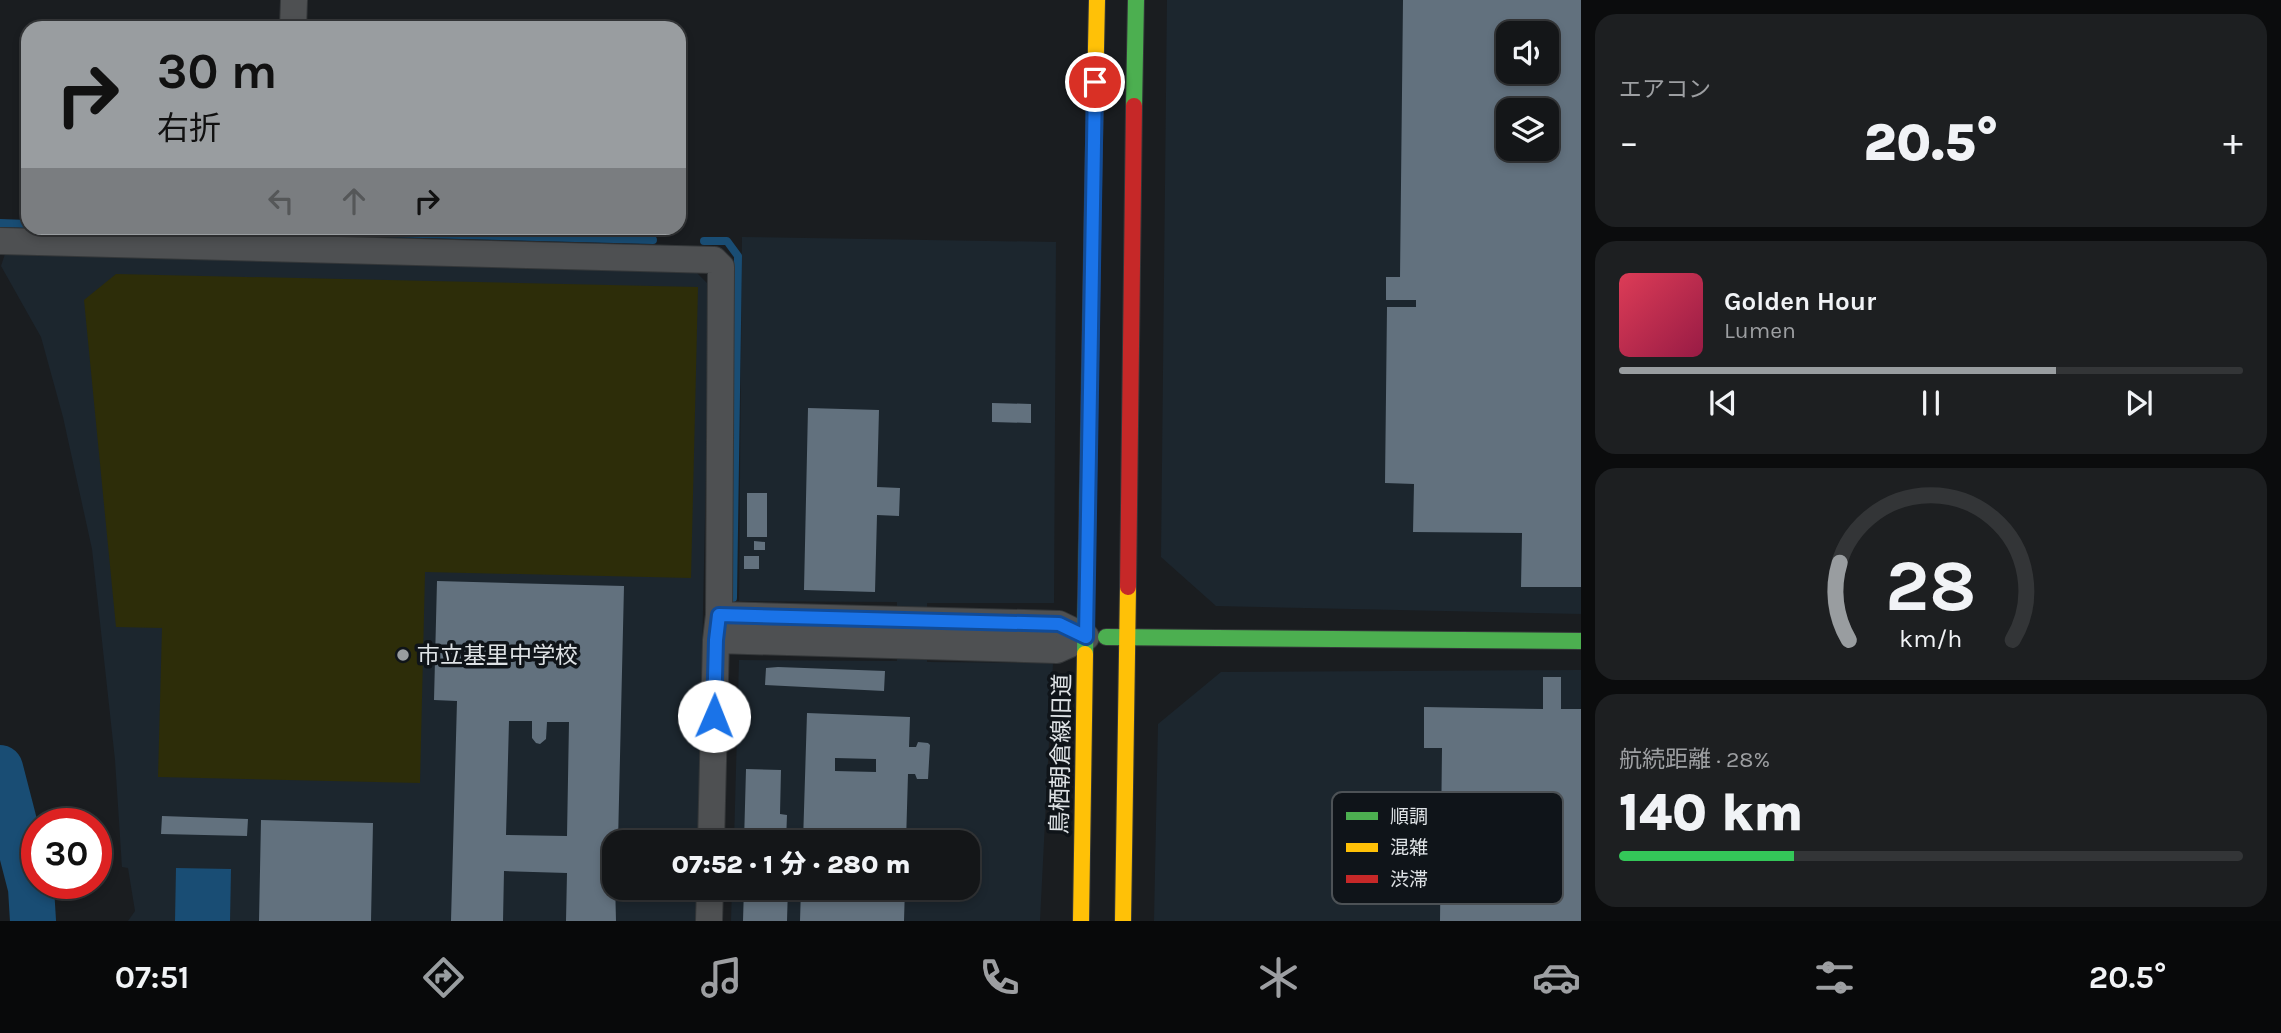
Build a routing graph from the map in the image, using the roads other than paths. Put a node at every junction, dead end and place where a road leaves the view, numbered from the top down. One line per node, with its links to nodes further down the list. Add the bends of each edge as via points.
1 (294, 0): 4 (street)
2 (1097, 0): 9 (street, 鳥栖朝倉線旧道)
3 (1136, 0): 8 (street)
4 (293, 21)
5 (290, 237): 6 (street); 7 (street, via 714,260 721,267)
6 (0, 241)
7 (717, 627): 9 (street, via 1059,624); 11 (street)
8 (1129, 636): 9 (street); 10 (street); 15 (street)
9 (1086, 637): 14 (street, 鳥栖朝倉線旧道)
10 (1581, 641)
11 (711, 830)
12 (710, 900): 13 (street)
13 (709, 921)
14 (1081, 921)
15 (1123, 921)

